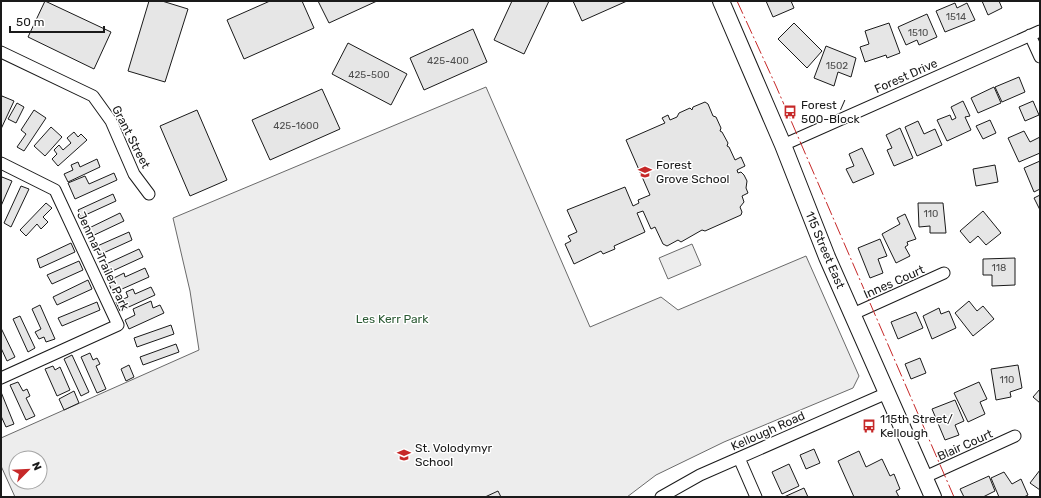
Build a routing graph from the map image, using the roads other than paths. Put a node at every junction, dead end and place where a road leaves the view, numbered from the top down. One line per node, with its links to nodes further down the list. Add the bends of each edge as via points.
1 (721, 1): 5 (street, 115 Street East)
2 (1035, 33): 4 (street); 5 (street, Forest Drive)
3 (1, 52): 7 (street, Grant Street, via 93,96 111,121 134,174)
4 (1040, 57)
5 (783, 145): 9 (street, 115 Street East, via 827,257)
6 (1, 163): 10 (street, Jenmar Trailer Park, via 54,190 118,325)
7 (149, 194)
8 (944, 274): 9 (street, Innes Court)
9 (854, 314): 11 (street, 115 Street East)
10 (1, 378)
11 (887, 393): 13 (street, Kellough Road); 14 (street, 115 Street East)
12 (1015, 436): 14 (street, Blair Court)
13 (739, 458): 15 (street, Kellough Road, via 700,475); 16 (street)
14 (925, 477): 17 (street, 115 Street East)
15 (661, 497)
16 (756, 497)
17 (933, 497)

